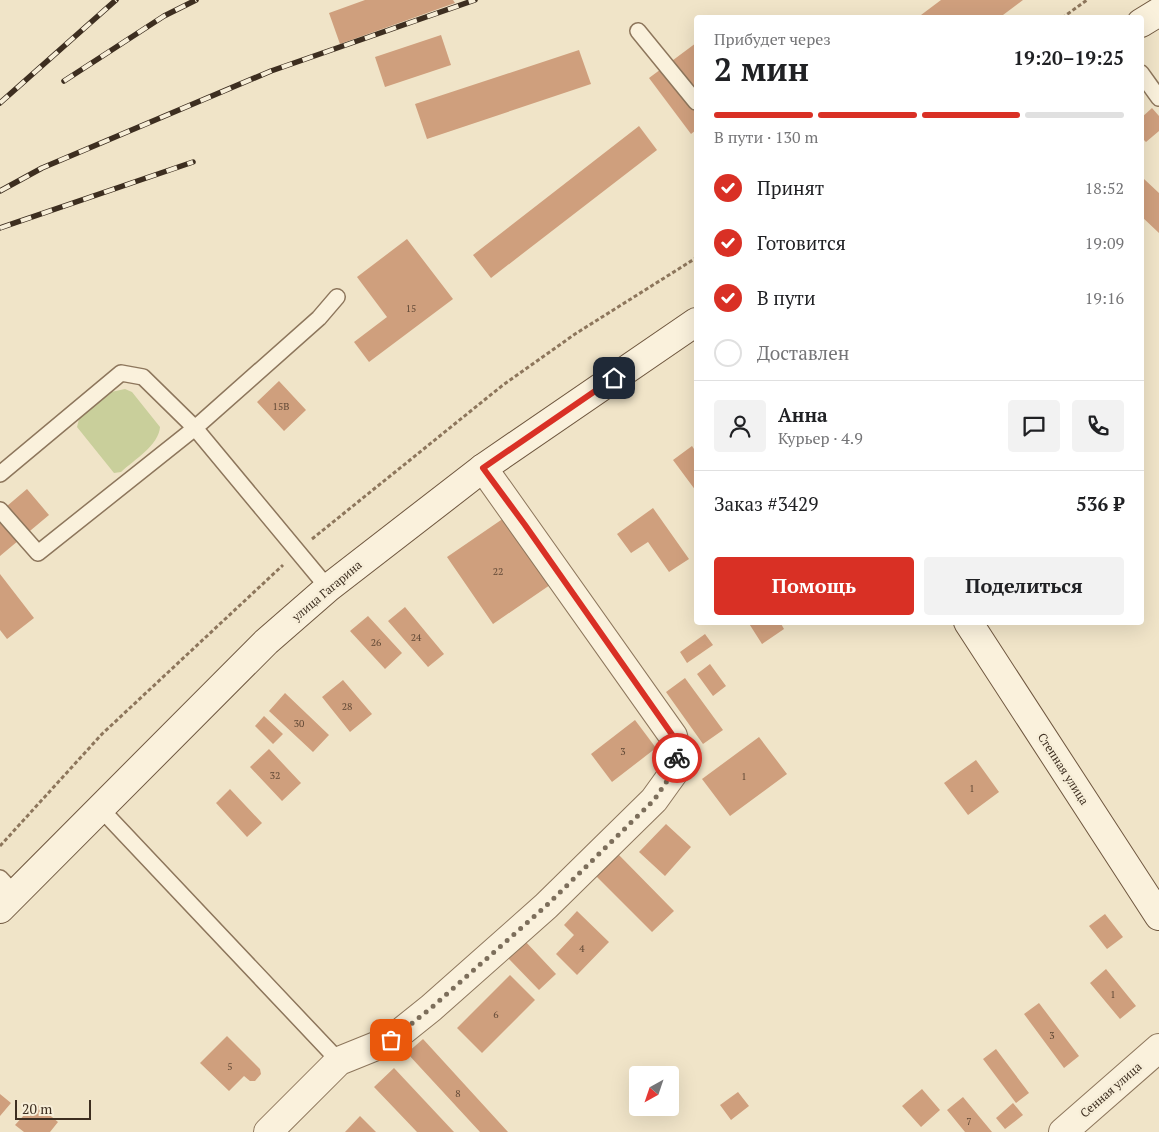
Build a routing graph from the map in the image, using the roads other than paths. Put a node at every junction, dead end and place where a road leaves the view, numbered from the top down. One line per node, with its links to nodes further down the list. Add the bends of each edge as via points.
1 (1159, 12): 2 (street)
2 (1144, 21)
3 (638, 31): 6 (lane)
4 (1144, 77): 5 (lane)
5 (1159, 98)
6 (694, 100)
7 (337, 297): 9 (lane, via 320,318)
8 (694, 323): 10 (street, улица Гагарина)
9 (195, 428): 11 (lane, via 143,377 121,373); 12 (lane, via 38,552); 13 (lane)
10 (483, 468): 13 (street, улица Гагарина); 19 (street, via 673,736 677,751 676,768 654,800 553,899 431,1008 391,1040)
11 (0, 474)
12 (0, 510)
13 (328, 588): 15 (street, улица Гагарина, via 266,642)
14 (970, 625): 17 (street, Степная улица)
15 (100, 808): 16 (street, улица Гагарина); 19 (lane)
16 (5, 894)
17 (1159, 916)
18 (1159, 1048): 21 (street, Сенная улица)
19 (339, 1061): 20 (street)
20 (268, 1132)
21 (1063, 1132)

